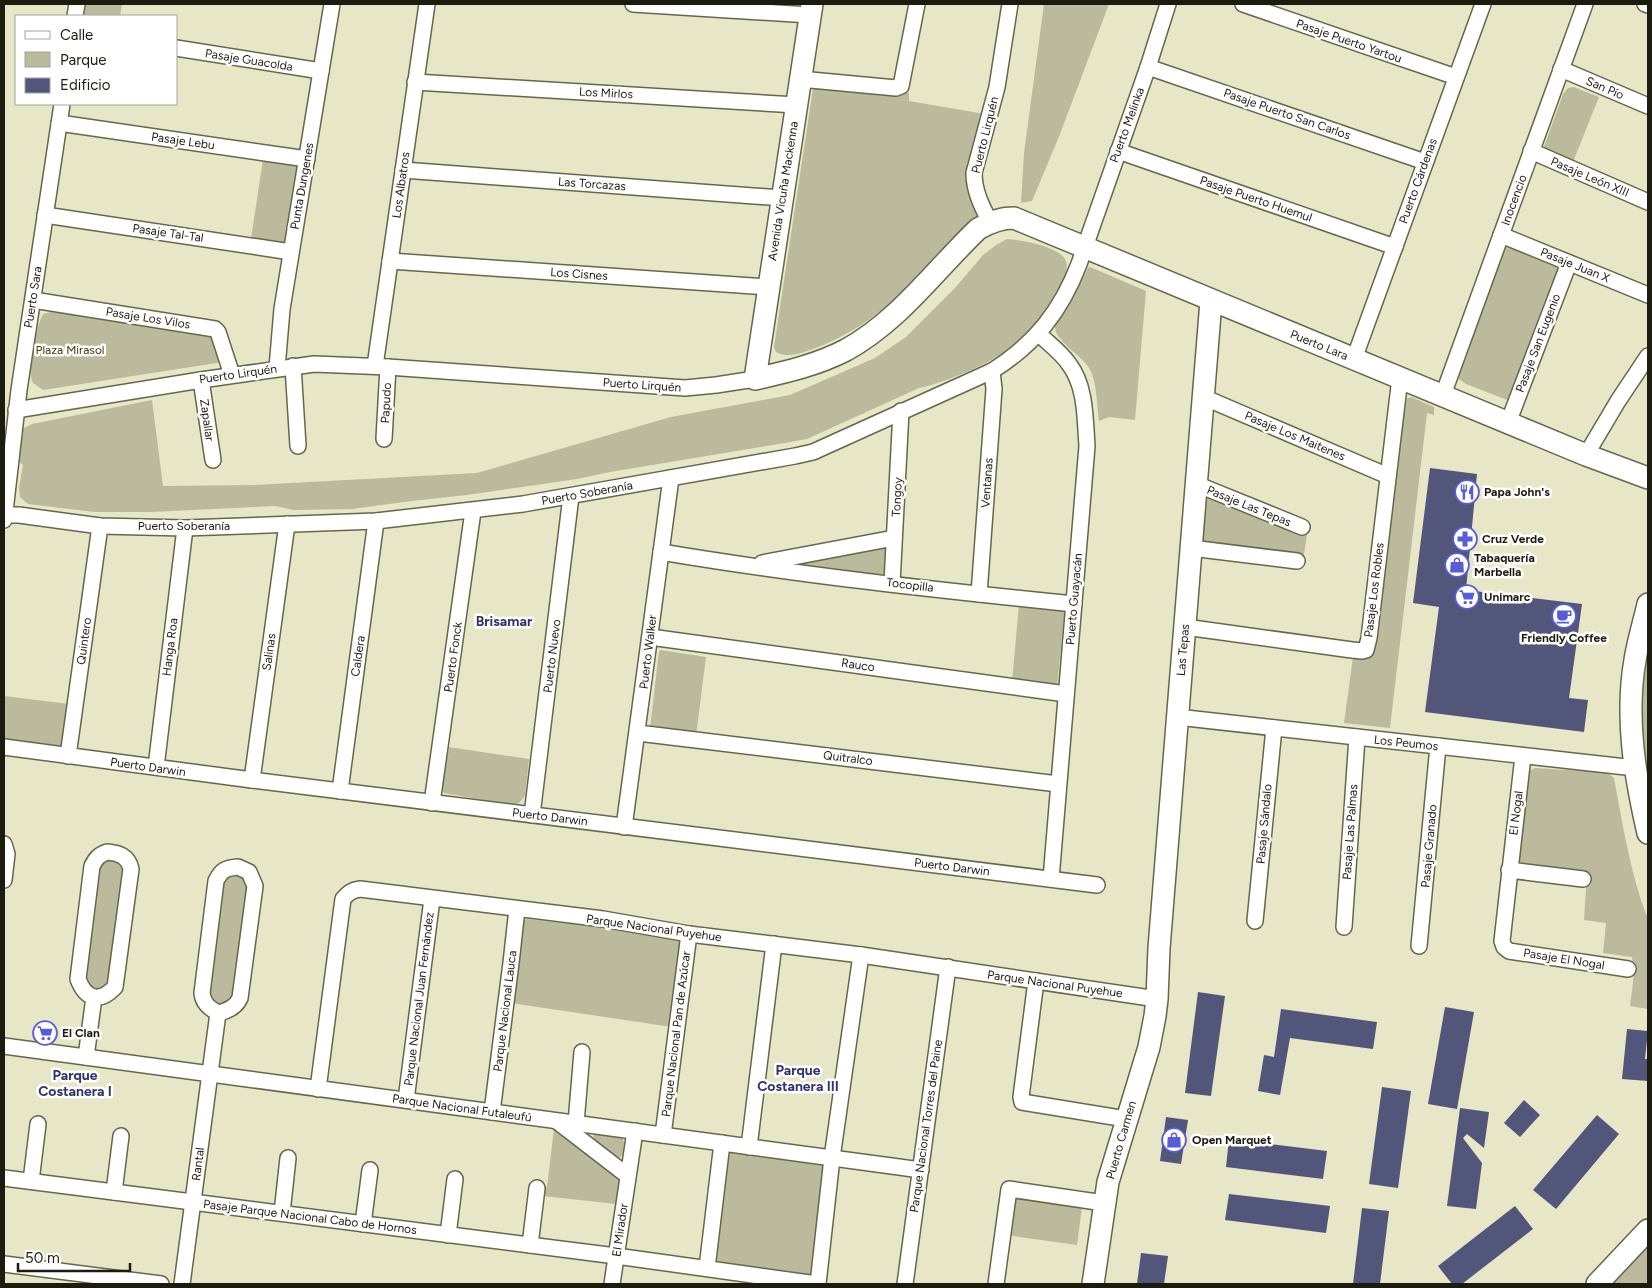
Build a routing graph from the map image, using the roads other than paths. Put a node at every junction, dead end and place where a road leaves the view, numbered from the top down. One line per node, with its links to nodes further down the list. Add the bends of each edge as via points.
1 (332, 4): 14 (street, Punta Dungenes)
2 (426, 4): 17 (street, Los Albatros)
3 (633, 4): 10 (street)
4 (918, 4): 16 (street, via 901,86)
5 (1010, 4): 30 (street, Puerto Lirquén, via 997,87 974,173 979,200)
6 (1168, 4): 12 (street, Puerto Melinka)
7 (1243, 4): 15 (street, Pasaje Puerto Yartou)
8 (1483, 4): 15 (street, Puerto Cárdenas)
9 (1585, 4): 13 (street, Inocencio)
10 (811, 10): 16 (street, Avenida Vicuña Mackenna)
11 (178, 48): 14 (street, Pasaje Guacolda)
12 (1148, 67): 22 (street, Puerto Melinka); 25 (street, Pasaje Puerto San Carlos)
13 (1561, 69): 20 (street, San Pío); 23 (street, Inocencio)
14 (321, 72): 24 (street, Punta Dungenes)
15 (1456, 77): 25 (street, Puerto Cárdenas)
16 (800, 79): 18 (street, Avenida Vicuña Mackenna)
17 (415, 82): 18 (street, Los Mirlos); 26 (street, Los Albatros)
18 (797, 104): 27 (street, Avenida Vicuña Mackenna)
19 (62, 105): 21 (street, Puerto Sara)
20 (1648, 106)
21 (59, 123): 24 (street, Pasaje Lebu); 29 (street, Puerto Sara)
22 (1118, 151): 32 (street, Puerto Melinka); 33 (street, Pasaje Puerto Huemul)
23 (1532, 151): 28 (street, Pasaje León XIII); 31 (street, Inocencio)
24 (307, 159): 34 (street, Punta Dungenes)
25 (1425, 162): 33 (street, Puerto Cárdenas)
26 (403, 170): 27 (street, Las Torcazas); 35 (street, Los Albatros)
27 (782, 198): 37 (street, Avenida Vicuña Mackenna)
28 (1648, 202)
29 (45, 215): 34 (street, Pasaje Tal-Tal); 39 (street, Puerto Sara)
30 (990, 222): 32 (street, Puerto Lara, via 1014,218); 50 (street, Puerto Lirquén, via 978,229 896,313 862,340 809,365)
31 (1501, 236): 36 (street, Pasaje Juan X); 52 (street, Inocencio)
32 (1086, 247): 40 (street, Puerto Lara); 41 (street, Puerto Soberanía, via 1068,291)
33 (1394, 247): 43 (street, Puerto Cárdenas)
34 (291, 252): 46 (street, Punta Dungenes)
35 (390, 261): 37 (street, Los Cisnes); 45 (street, Los Albatros)
36 (1569, 262): 38 (street, Pasaje Juan X); 56 (street, Pasaje San Eugenio)
37 (769, 287): 50 (street, Avenida Vicuña Mackenna)
38 (1648, 295)
39 (32, 300): 48 (street, Pasaje Los Vilos, via 215,329); 54 (street, Puerto Sara)
40 (1210, 301): 43 (street, Puerto Lara); 53 (street, Las Tepas)
41 (1038, 334): 47 (street, Puerto Soberanía); 80 (street, Puerto Guayacán, via 1069,363 1077,377 1085,420 1087,446)
42 (1648, 356): 59 (street)
43 (1354, 359): 49 (street, Puerto Lara)
44 (293, 366): 45 (street, Puerto Lirquén); 46 (street, Puerto Lirquén); 58 (street)
45 (381, 366): 50 (street, Puerto Lirquén, via 685,388); 57 (street, Papudo)
46 (277, 368): 48 (street, Puerto Lirquén)
47 (992, 371): 55 (street, Puerto Soberanía); 79 (street, Ventanas, via 994,390)
48 (232, 375): 51 (street, Puerto Lirquén)
49 (1400, 378): 52 (street, Puerto Lara); 61 (street, Pasaje Los Robles)
50 (755, 379)
51 (201, 380): 54 (street, Puerto Lirquén); 60 (street, Zapallar)
52 (1443, 396): 56 (street, Puerto Lara)
53 (1203, 397): 61 (street, Pasaje Los Maitenes); 64 (street, Las Tepas)
54 (16, 410): 67 (street, Puerto Sara)
55 (901, 411): 62 (street, Puerto Soberanía, via 813,452); 73 (street, Tongoy)
56 (1508, 423): 59 (street, Puerto Lara)
57 (384, 439)
58 (298, 446)
59 (1586, 455): 63 (street, Puerto Lara)
60 (213, 460)
61 (1388, 476): 82 (street, Pasaje Los Robles, via 1366,650)
62 (671, 478): 65 (street, Puerto Soberanía); 75 (street, Puerto Walker)
63 (1648, 478)
64 (1196, 484): 71 (street, Pasaje Las Tepas); 74 (street, Las Tepas)
65 (571, 496): 66 (street, Puerto Soberanía); 99 (street, Puerto Nuevo)
66 (473, 511): 68 (street, Puerto Soberanía); 98 (street, Puerto Fonck)
67 (4, 518): 70 (street, Puerto Soberanía, via 19,515)
68 (376, 521): 69 (street, Puerto Soberanía); 97 (street, Caldera)
69 (286, 524): 72 (street, Puerto Soberanía); 95 (street, Salinas)
70 (100, 526): 72 (street, Puerto Soberanía); 91 (street, Quintero)
71 (1302, 527)
72 (185, 528): 93 (street, Hanga Roa)
73 (894, 538): 77 (street, Tocopilla); 78 (street, Tongoy)
74 (1191, 548): 76 (street); 82 (street, Las Tepas)
75 (661, 552): 77 (street, Tocopilla); 83 (street, Puerto Walker)
76 (1297, 560)
77 (746, 566): 78 (street, Tocopilla)
78 (892, 583): 79 (street, Tocopilla)
79 (979, 594): 80 (street, Tocopilla)
80 (1074, 604): 84 (street, Puerto Guayacán)
81 (1648, 604): 94 (street, via 1633,682)
82 (1185, 626): 85 (street, Las Tepas)
83 (650, 637): 84 (street, Rauco); 87 (street, Puerto Walker)
84 (1066, 694): 96 (street, Puerto Guayacán)
85 (1177, 717): 86 (street, Los Peumos); 120 (street, Las Tepas)
86 (1274, 728): 88 (street, Los Peumos); 110 (street, Pasaje Sándalo)
87 (638, 733): 96 (street, Quitralco); 100 (street, Puerto Walker)
88 (1357, 737): 89 (street, Los Peumos); 111 (street, Pasaje Las Palmas)
89 (1438, 746): 92 (street, Los Peumos); 114 (street, Pasaje Granado)
90 (4, 747): 91 (street, Puerto Darwin)
91 (68, 756): 93 (street, Puerto Darwin)
92 (1523, 756): 94 (street, Los Peumos); 103 (street, El Nogal)
93 (156, 768): 95 (street, Puerto Darwin)
94 (1635, 768): 101 (street)
95 (252, 780): 97 (street, Puerto Darwin)
96 (1058, 784): 106 (street, Puerto Guayacán)
97 (340, 791): 98 (street, Puerto Darwin)
98 (432, 803): 99 (street, Puerto Darwin)
99 (532, 815): 100 (street, Puerto Darwin)
100 (624, 827): 106 (street, Puerto Darwin)
101 (1648, 833)
102 (4, 844): 105 (street, via 7,854)
103 (1509, 870): 104 (street); 117 (street, Pasaje El Nogal, via 1504,947 1509,951)
104 (1583, 879)
105 (4, 880)
106 (1051, 880): 107 (street, Puerto Darwin)
107 (1097, 886)
108 (432, 898): 109 (street, Parque Nacional Puyehue); 126 (street, Parque Nacional Puyehue, via 360,889 349,892 343,899); 127 (street, Parque Nacional Juan Fernández)
109 (517, 909): 112 (street, Parque Nacional Puyehue); 128 (street, Parque Nacional Lauca)
110 (1255, 921)
111 (1344, 927)
112 (689, 934): 113 (street, Parque Nacional Puyehue); 134 (street, Parque Nacional Pan de Azúcar)
113 (774, 944): 115 (street, Parque Nacional Puyehue); 137 (street)
114 (1420, 946)
115 (861, 955): 116 (street, Parque Nacional Puyehue); 139 (street)
116 (948, 967): 118 (street, Parque Nacional Puyehue); 141 (street, Parque Nacional Torres del Paine)
117 (1628, 969)
118 (1036, 981): 120 (street, Parque Nacional Puyehue); 129 (street, via 1022,1102)
119 (94, 998): 119 (street, via 80,986 78,979 92,866 100,854 107,852 126,858 131,869 115,987 106,995); 124 (street)
120 (1157, 999): 129 (street, Puerto Carmen, via 1149,1047)
121 (218, 1013): 121 (street, via 208,1008 202,993 216,881 227,868 238,867 249,872 255,886 240,998 230,1009); 125 (street, Rantal)
122 (4, 1046): 124 (street, Parque Nacional Futaleufú)
123 (582, 1052): 131 (street)
124 (86, 1057): 125 (street, Parque Nacional Futaleufú)
125 (209, 1074): 126 (street, Parque Nacional Futaleufú); 148 (street, Rantal)
126 (318, 1089): 127 (street, Parque Nacional Futaleufú)
127 (406, 1100): 128 (street, Parque Nacional Futaleufú)
128 (492, 1112): 130 (street, Parque Nacional Futaleufú)
129 (1126, 1119): 149 (street, Puerto Carmen)
130 (557, 1121): 131 (street, Parque Nacional Futaleufú); 142 (street)
131 (576, 1123): 133 (street, Parque Nacional Futaleufú)
132 (38, 1124): 145 (street)
133 (635, 1131): 134 (street, Parque Nacional Futaleufú); 142 (street, El Mirador)
134 (663, 1135): 136 (street, Parque Nacional Futaleufú)
135 (121, 1136): 147 (street)
136 (722, 1143): 137 (street, Parque Nacional Futaleufú); 157 (street)
137 (749, 1147): 139 (street, Parque Nacional Futaleufú)
138 (288, 1158): 150 (street)
139 (832, 1158): 141 (street, Parque Nacional Futaleufú); 161 (street)
140 (370, 1170): 151 (street)
141 (921, 1170): 162 (street, Parque Nacional Torres del Paine)
142 (628, 1176): 155 (street, El Mirador)
143 (4, 1178): 145 (street, Pasaje Parque Nacional Cabo de Hornos)
144 (455, 1179): 153 (street)
145 (31, 1181): 147 (street, Pasaje Parque Nacional Cabo de Hornos)
146 (538, 1188): 154 (street)
147 (114, 1192): 148 (street, Pasaje Parque Nacional Cabo de Hornos)
148 (194, 1202): 150 (street, Pasaje Parque Nacional Cabo de Hornos); 159 (street, Rantal)
149 (1104, 1203): 163 (street, via 1009,1189); 164 (street, Puerto Carmen)
150 (282, 1214): 151 (street, Pasaje Parque Nacional Cabo de Hornos)
151 (364, 1224): 153 (street, Pasaje Parque Nacional Cabo de Hornos)
152 (1648, 1230): 165 (street)
153 (448, 1235): 154 (street, Pasaje Parque Nacional Cabo de Hornos)
154 (530, 1245): 155 (street, Pasaje Parque Nacional Cabo de Hornos)
155 (616, 1256): 157 (street, Pasaje Parque Nacional Cabo de Hornos); 160 (street, El Mirador)
156 (4, 1264): 158 (street)
157 (707, 1268): 161 (street, Pasaje Parque Nacional Cabo de Hornos)
158 (161, 1284)
159 (182, 1284)
160 (612, 1284)
161 (818, 1284)
162 (905, 1284)
163 (996, 1284)
164 (1093, 1284)
165 (1597, 1284)

